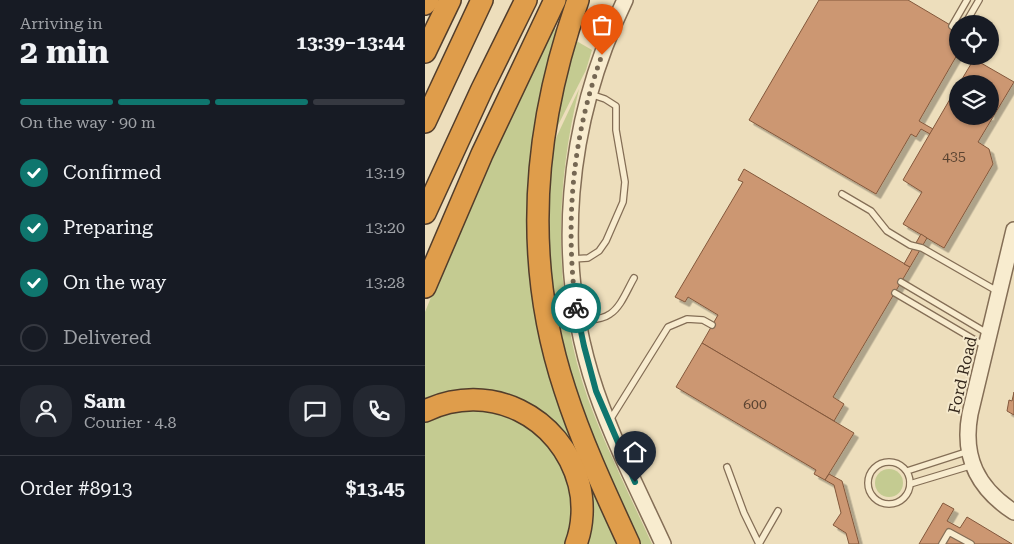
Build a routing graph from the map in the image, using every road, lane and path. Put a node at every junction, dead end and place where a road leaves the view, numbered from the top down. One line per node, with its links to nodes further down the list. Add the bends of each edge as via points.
1 (428, 0): 10 (highway)
2 (450, 0): 13 (highway)
3 (482, 0): 15 (highway)
4 (526, 0): 17 (highway)
5 (555, 0): 22 (highway, via 482,154)
6 (577, 0): 37 (highway, via 557,67 544,129 538,207 541,281 564,388)
7 (625, 0): 14 (street)
8 (967, 0): 11 (lane)
9 (979, 0): 12 (lane)
10 (425, 4)
11 (958, 15)
12 (970, 15)
13 (425, 52)
14 (589, 94): 19 (street, via 573,177); 19 (lane, via 616,106 616,130 625,191 623,202 599,251 588,258)
15 (425, 122)
16 (842, 194): 23 (lane, via 871,211 887,231)
17 (425, 214)
18 (1014, 230): 23 (street, Ford Road)
19 (572, 259): 25 (street)
20 (634, 278): 25 (lane, via 610,314)
21 (901, 282): 27 (lane)
22 (425, 287)
23 (999, 292): 27 (street, Ford Road)
24 (895, 293): 27 (lane)
25 (579, 322): 29 (street, via 596,391)
26 (712, 325): 29 (lane, via 703,320 687,319 668,327)
27 (988, 340): 30 (street, Ford Road, via 968,426)
28 (425, 411): 36 (highway, via 458,400 481,400 519,410 543,426 566,452 582,495)
29 (609, 422): 38 (street)
30 (971, 458): 32 (lane); 33 (lane); 35 (street, Ford Road, via 979,480 996,499)
31 (727, 467): 39 (lane)
32 (907, 471): 33 (lane); 33 (lane, via 896,462 881,463 871,472 867,485 873,498 886,504 900,502 909,491)
33 (910, 484)
34 (778, 510): 39 (lane)
35 (1014, 512)
36 (576, 544)
37 (629, 544)
38 (663, 544)
39 (759, 544)
40 (942, 544): 41 (lane, via 949,532)
41 (971, 544)

